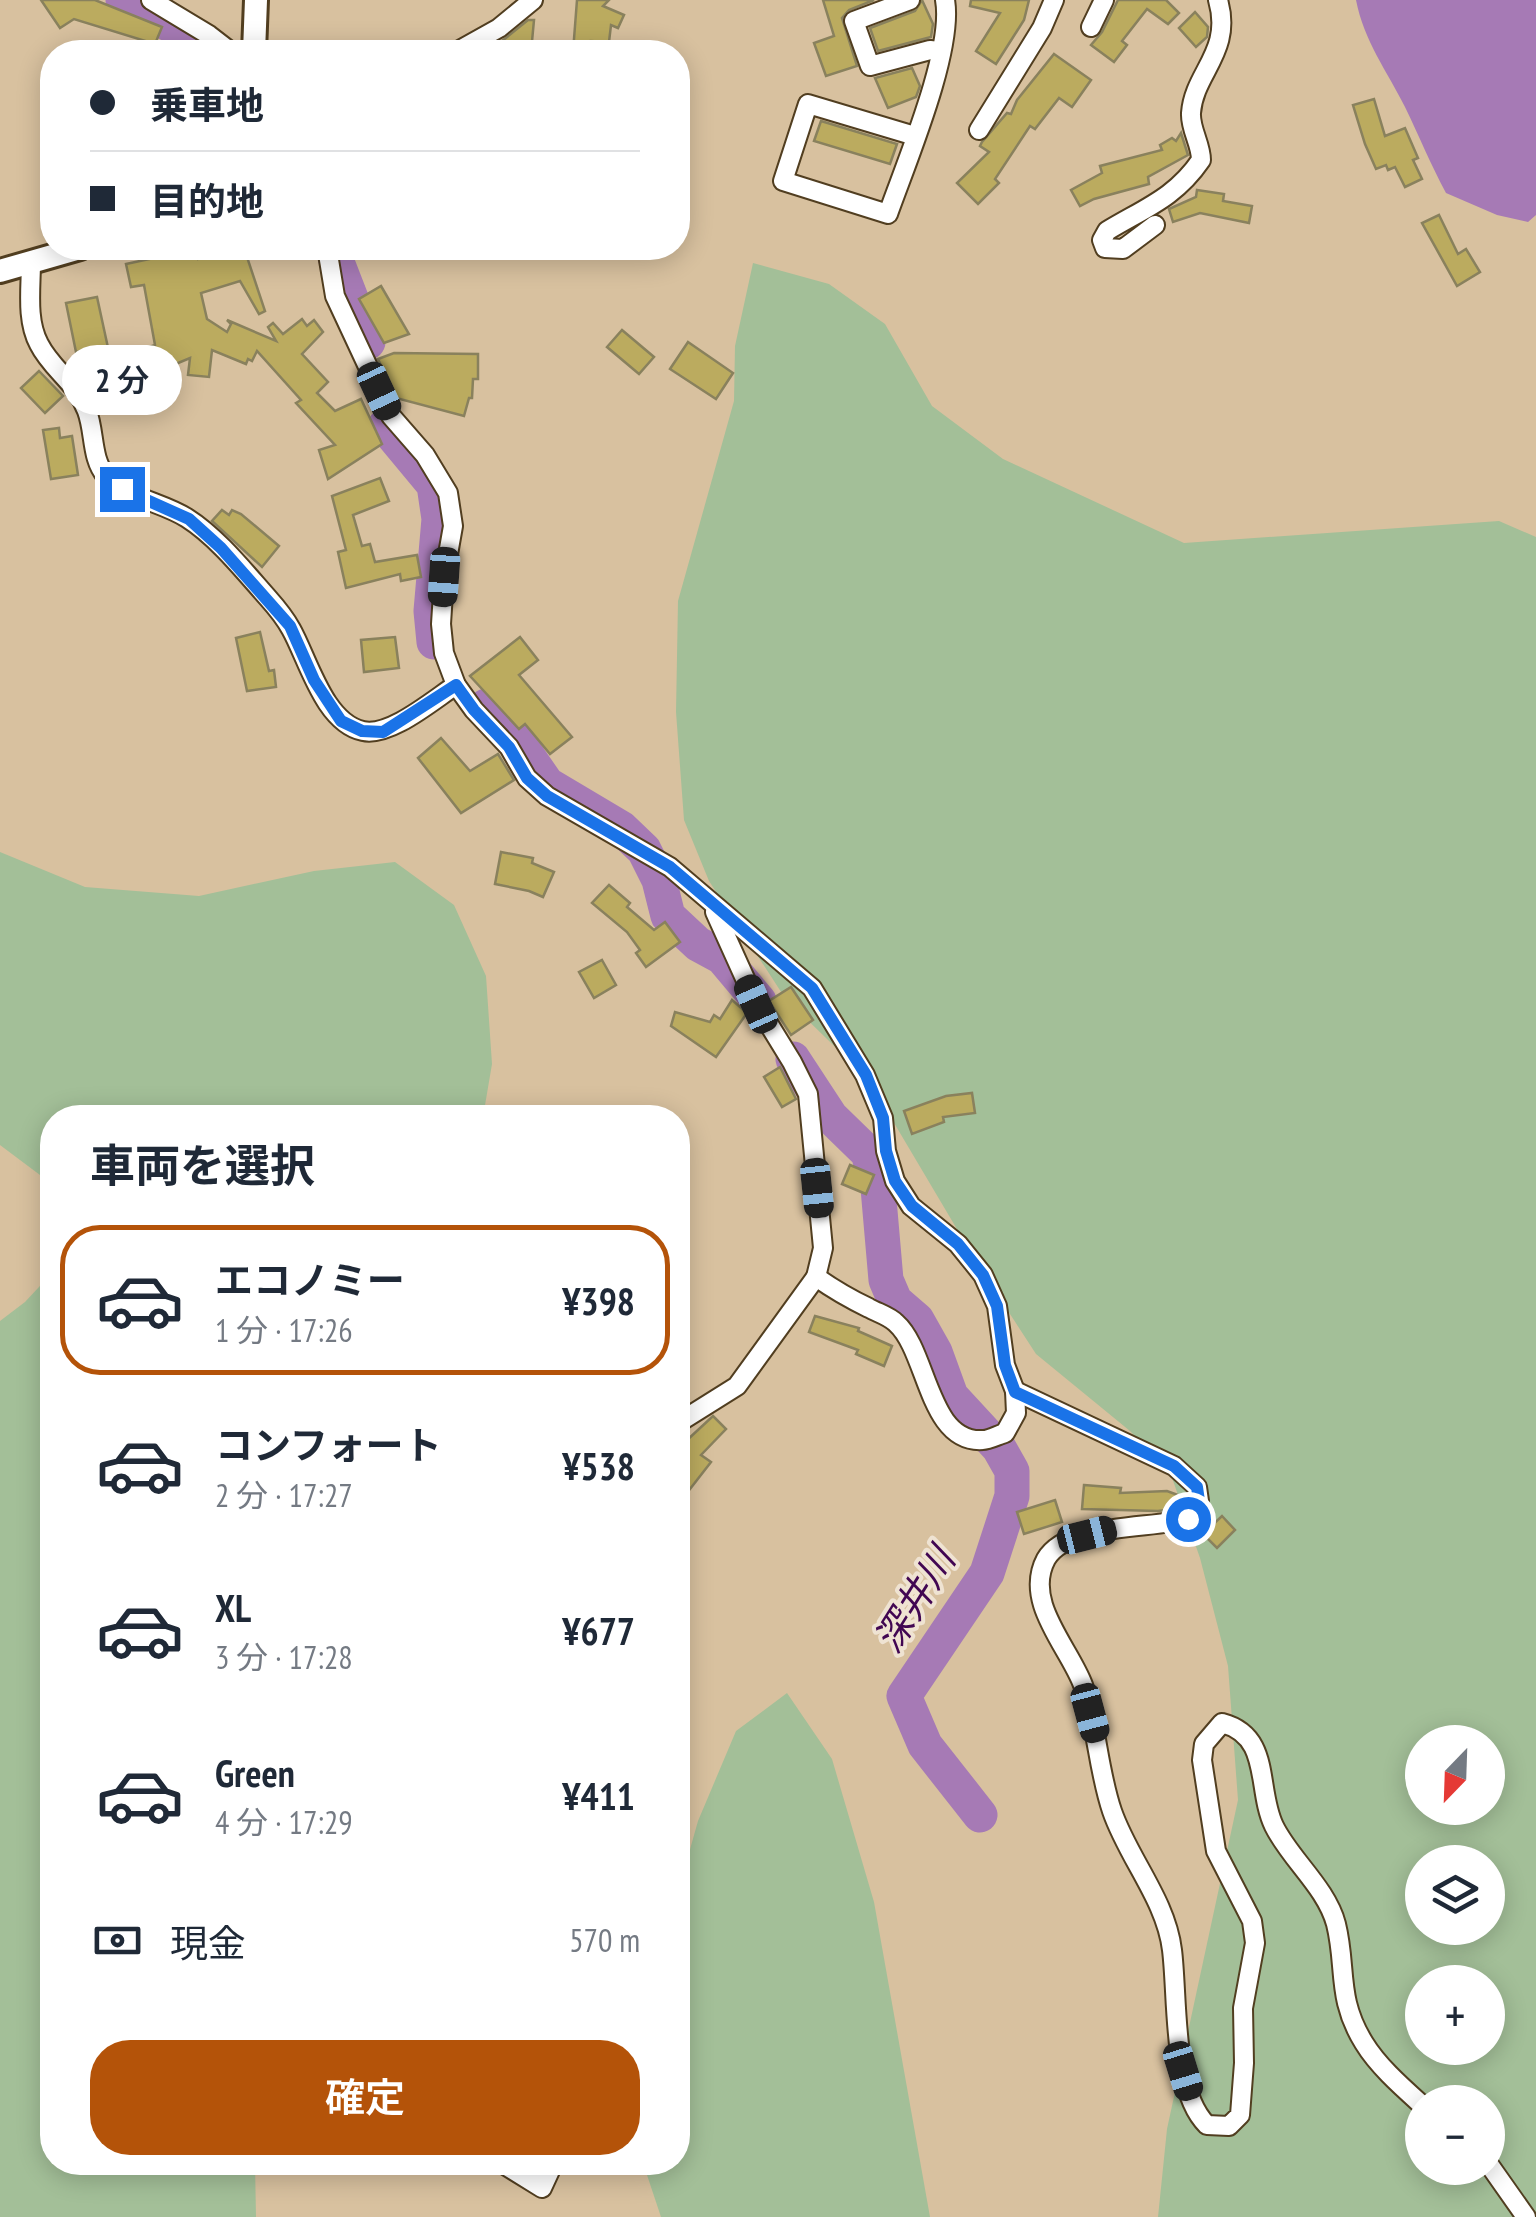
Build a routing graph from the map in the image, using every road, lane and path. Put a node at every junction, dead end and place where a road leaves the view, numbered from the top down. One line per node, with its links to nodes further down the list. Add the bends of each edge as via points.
1 (151, 0): 10 (street)
2 (256, 0): 11 (street)
3 (532, 0): 12 (street)
4 (910, 0): 13 (street, via 854,22 870,66)
5 (944, 0): 13 (street)
6 (1054, 0): 14 (street)
7 (1104, 0): 9 (street)
8 (1218, 0): 16 (street, via 1218,48 1191,114 1201,160 1186,182 1102,240 1106,248 1123,249)
9 (1091, 27)
10 (215, 40)
11 (254, 40)
12 (478, 40)
13 (939, 51): 15 (street)
14 (979, 130)
15 (915, 136): 15 (street, via 808,104 784,181 888,214)
16 (1154, 225)
17 (40, 259): 19 (street)
18 (329, 260): 21 (street, via 335,296 390,416 448,493 453,526 441,624)
19 (31, 261): 20 (street); 21 (street, via 32,324 39,345 80,396 98,464 122,489 189,519 221,548 290,626 341,721 383,732)
20 (0, 271)
21 (456, 685): 22 (street, via 547,796 670,867)
22 (712, 906): 23 (street, via 756,1004 808,1094 823,1248); 24 (street, via 812,988 834,1022 883,1118 895,1181 983,1275 997,1306)
23 (816, 1277): 24 (street, via 896,1322 915,1347 930,1398 958,1432 981,1441 1005,1433 1016,1414); 25 (street, via 737,1386)
24 (1015, 1392): 26 (street, via 1174,1466 1197,1487 1199,1501 1188,1519 1067,1540 1048,1556 1040,1576 1049,1620 1082,1683 1112,1810 1166,1920 1183,2071 1196,2114 1207,2125 1230,2126 1240,2115 1243,2008 1255,1943 1252,1921 1216,1851 1202,1760 1204,1744 1222,1723 1238,1727 1258,1757 1274,1825 1336,1921 1344,2001 1364,2044)
25 (690, 1415)
26 (1405, 2089)
27 (521, 2175): 28 (street, via 542,2188)
28 (548, 2175)
29 (1503, 2185): 30 (street)
30 (1526, 2217)

